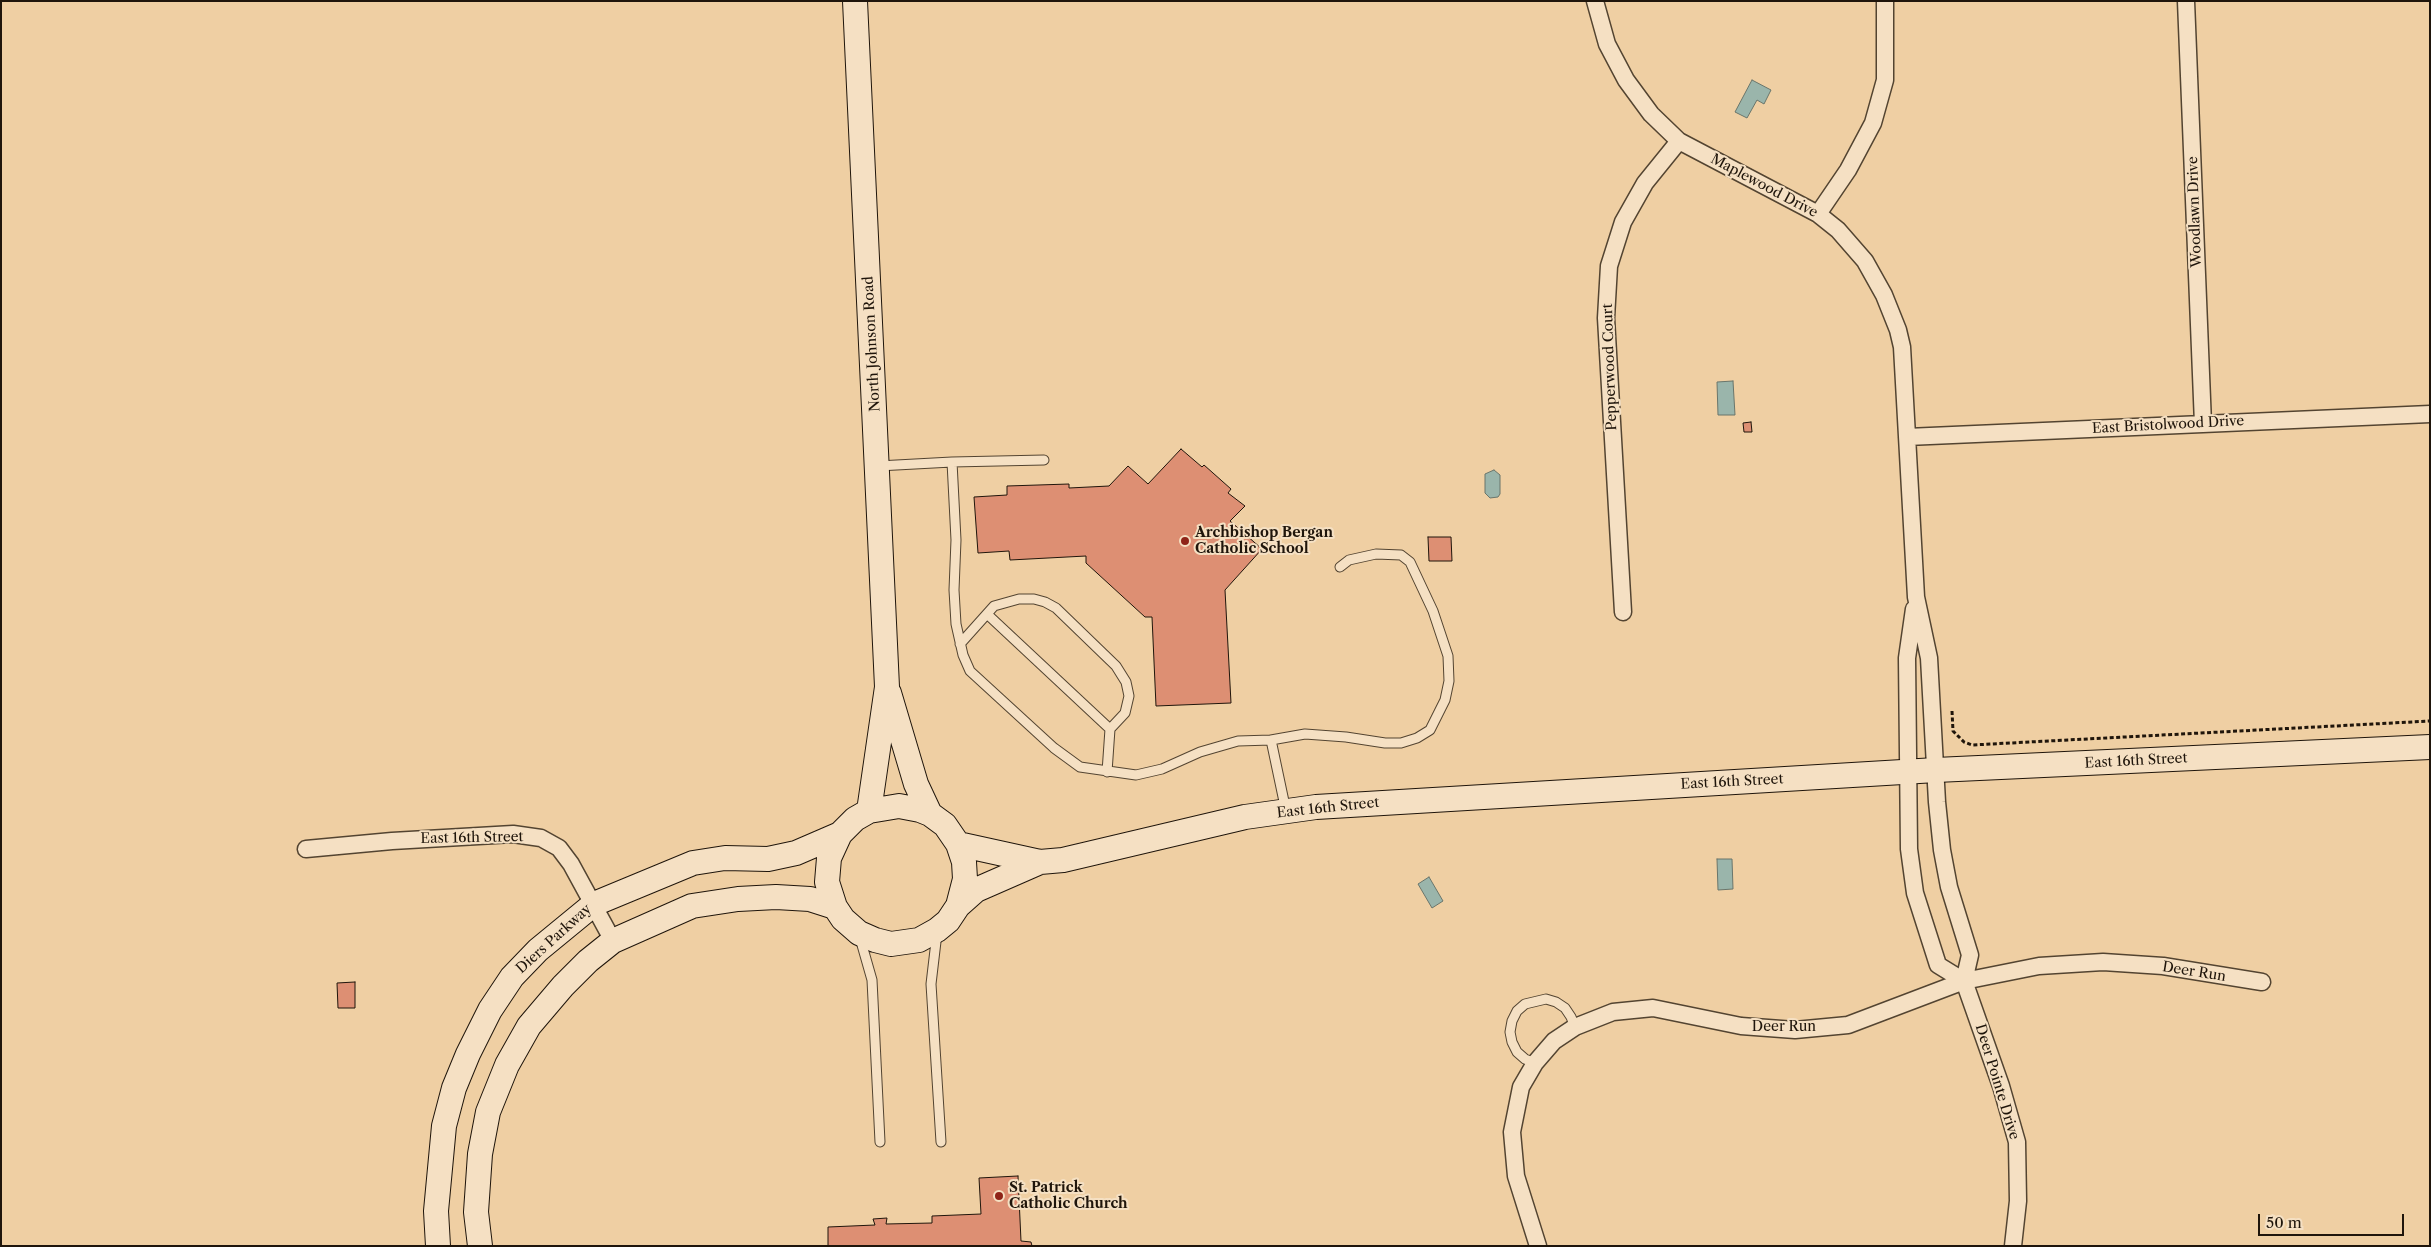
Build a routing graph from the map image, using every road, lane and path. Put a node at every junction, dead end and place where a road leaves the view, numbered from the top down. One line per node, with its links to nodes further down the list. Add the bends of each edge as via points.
1 (855, 1): 12 (main road, North Johnson Road)
2 (1595, 1): 5 (street, Maplewood Drive, via 1607,44 1626,80 1651,114)
3 (1885, 1): 6 (street, via 1885,80 1873,122 1848,170)
4 (2186, 1): 8 (street, Woodlawn Drive)
5 (1679, 141): 6 (street, Maplewood Drive); 15 (street, Pepperwood Court, via 1645,183 1623,222 1608,266 1606,318)
6 (1818, 214): 9 (street, Maplewood Drive, via 1838,230 1865,261 1884,295 1902,348)
7 (2430, 414): 8 (street, East Bristolwood Drive)
8 (2203, 424): 9 (street, East Bristolwood Drive)
9 (1907, 437): 14 (street, Maplewood Drive)
10 (1044, 460): 11 (lane)
11 (952, 462): 12 (lane); 17 (lane, via 956,540 954,590)
12 (878, 466): 18 (main road, North Johnson Road)
13 (1340, 567): 22 (lane, via 1349,560 1376,554 1401,555 1410,562 1448,656 1449,681 1438,716 1430,730 1401,743 1305,734)
14 (1916, 597): 24 (street, Maplewood Drive, via 1929,658); 26 (street, Maplewood Drive, via 1907,658)
15 (1623, 612)
16 (987, 614): 17 (lane); 21 (lane); 21 (lane, via 994,606 1019,599 1034,599 1056,608 1116,666 1126,682 1129,696 1125,713)
17 (960, 644): 25 (lane, via 970,672 1054,748 1080,767)
18 (887, 686): 27 (main road, North Johnson Road); 29 (main road, North Johnson Road, via 916,784)
19 (1951, 703): 20 (path, via 1953,731 1964,742 1972,744)
20 (2430, 721)
21 (1110, 729): 25 (lane)
22 (1271, 740): 25 (lane, via 1238,742 1136,775); 28 (lane)
23 (2430, 747): 24 (main road, East 16th Street)
24 (1936, 770): 26 (main road, East 16th Street); 40 (street, via 1942,850 1949,887 1970,955)
25 (1107, 772)
26 (1910, 772): 28 (main road, East 16th Street, via 1400,801); 40 (street, via 1907,815 1915,893 1938,965)
27 (869, 811): 29 (main road, via 899,806); 30 (main road)
28 (1286, 811): 33 (main road, East 16th Street, via 1245,817 1063,860)
29 (930, 814): 31 (main road, via 944,825)
30 (840, 834): 34 (main road, Diers Parkway, via 796,853 768,859 725,858 693,864); 36 (main road, via 828,866 827,882)
31 (958, 844): 33 (main road, East 16th Street); 35 (main road, via 965,879)
32 (306, 849): 34 (street, East 16th Street, via 513,834 541,838 565,856)
33 (1040, 862): 35 (main road, East 16th Street, via 976,890)
34 (594, 904): 39 (street, East 16th Street); 46 (main road, Diers Parkway, via 538,950 512,977 490,1010 468,1054 454,1088 444,1126 436,1211)
35 (958, 906): 37 (main road)
36 (834, 907): 38 (main road); 39 (main road, via 810,899 776,897 692,906)
37 (937, 930): 38 (main road, via 918,940 891,944); 45 (lane, via 931,984)
38 (859, 933): 44 (lane, via 872,980)
39 (613, 941): 47 (main road, via 563,986 529,1026 507,1065 488,1112 480,1154 476,1212)
40 (1964, 980): 41 (street, Deer Run, via 2039,966 2103,962 2163,966); 42 (street, Deer Run, via 1848,1024 1795,1030 1741,1026 1653,1008 1613,1012); 49 (street, Deer Pointe Drive, via 2017,1142 2018,1201)
41 (2262, 982)
42 (1575, 1027): 43 (street, Deer Run, via 1554,1041); 43 (lane, via 1568,1013 1556,1002 1546,999 1525,1004 1517,1011 1510,1032 1512,1042 1517,1052)
43 (1535, 1063): 48 (street, Deer Run, via 1521,1087 1512,1132 1516,1176)
44 (880, 1142)
45 (941, 1142)
46 (438, 1246)
47 (480, 1246)
48 (1538, 1246)
49 (2013, 1246)

